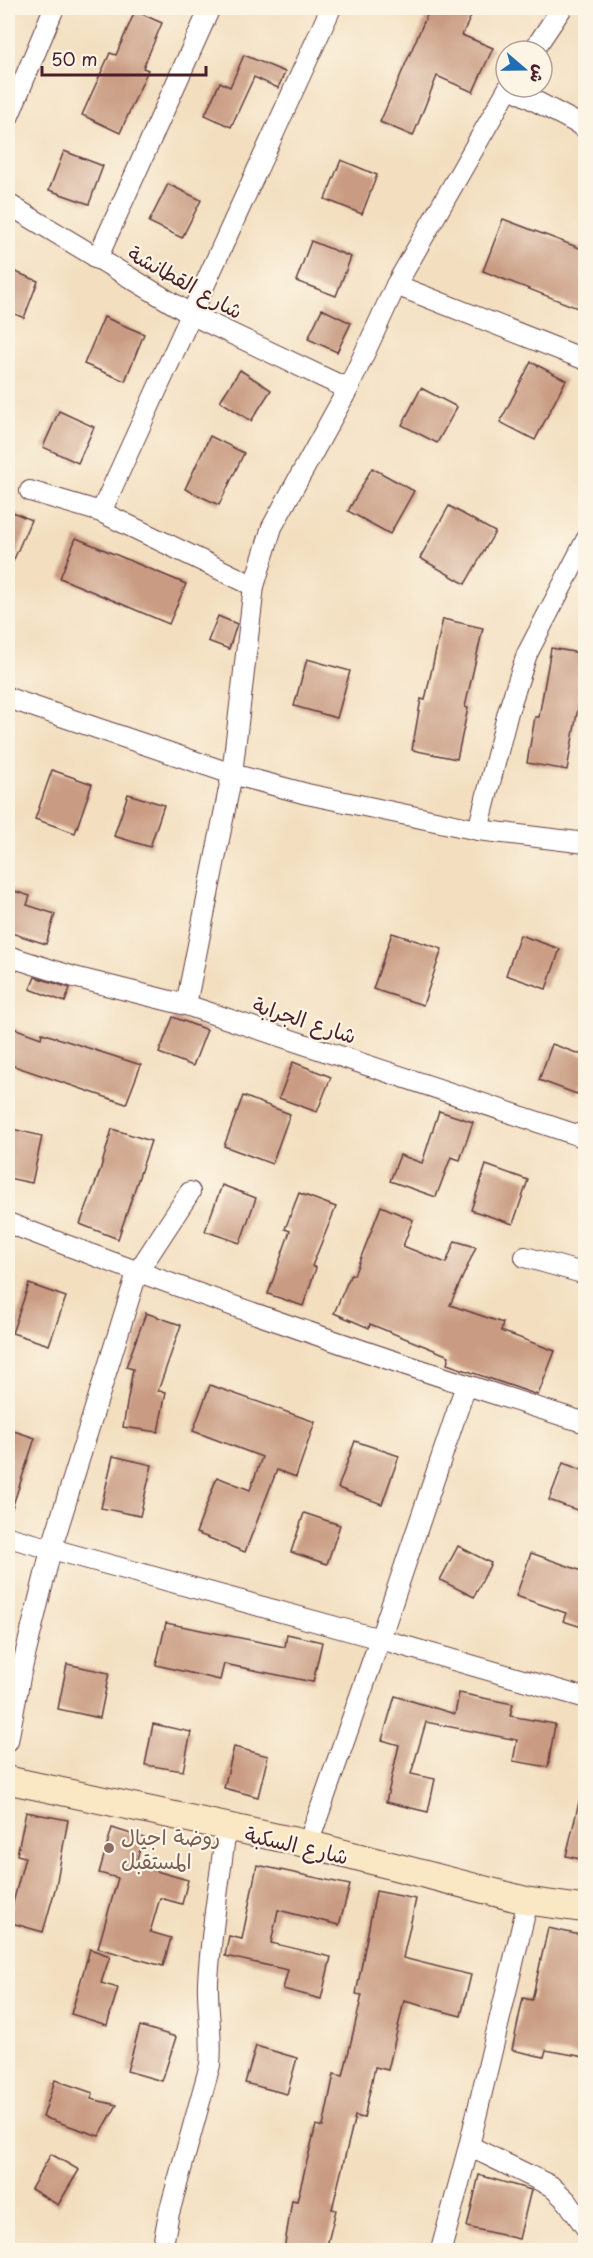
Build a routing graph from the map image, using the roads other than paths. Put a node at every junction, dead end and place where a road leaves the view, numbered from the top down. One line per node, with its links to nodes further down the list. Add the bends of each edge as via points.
1 (54, 8): 6 (street)
2 (210, 8): 9 (street)
3 (331, 8): 11 (street)
4 (562, 8): 5 (street)
5 (541, 39)
6 (8, 118)
7 (585, 128): 10 (street, via 509,87)
8 (8, 204): 9 (street, شارع القطانشة)
9 (97, 259): 11 (street, شارع القطانشة)
10 (396, 285): 12 (street); 13 (street)
11 (192, 315): 13 (street, شارع القطانشة); 15 (street)
12 (585, 360)
13 (348, 389): 17 (street, via 272,527)
14 (30, 491): 15 (street)
15 (100, 512): 17 (street)
16 (585, 540): 20 (street, via 527,654 508,711)
17 (254, 586): 19 (street)
18 (8, 698): 19 (street)
19 (232, 774): 20 (street); 23 (street)
20 (478, 830): 21 (street)
21 (585, 843)
22 (8, 956): 23 (street, شارع الجرابة)
23 (186, 1005): 24 (street, شارع الجرابة)
24 (585, 1138)
25 (190, 1192): 28 (street)
26 (8, 1223): 28 (street)
27 (525, 1257): 29 (street)
28 (136, 1273): 30 (street); 33 (street)
29 (585, 1274)
30 (466, 1385): 31 (street); 34 (street)
31 (585, 1423)
32 (8, 1537): 33 (street)
33 (51, 1550): 34 (street); 35 (street)
34 (380, 1638): 36 (street); 40 (street)
35 (14, 1671): 37 (street)
36 (585, 1698)
37 (8, 1741)
38 (8, 1780): 39 (main road, شارع السكبة)
39 (226, 1828): 40 (main road, شارع السكبة); 45 (street, via 209,1962 210,2065)
40 (308, 1844): 41 (main road, شارع السكبة)
41 (528, 1901): 42 (main road, شارع السكبة); 43 (street)
42 (585, 1909)
43 (469, 2146): 44 (street, via 551,2186); 46 (street)
44 (585, 2228)
45 (162, 2250)
46 (441, 2250)

